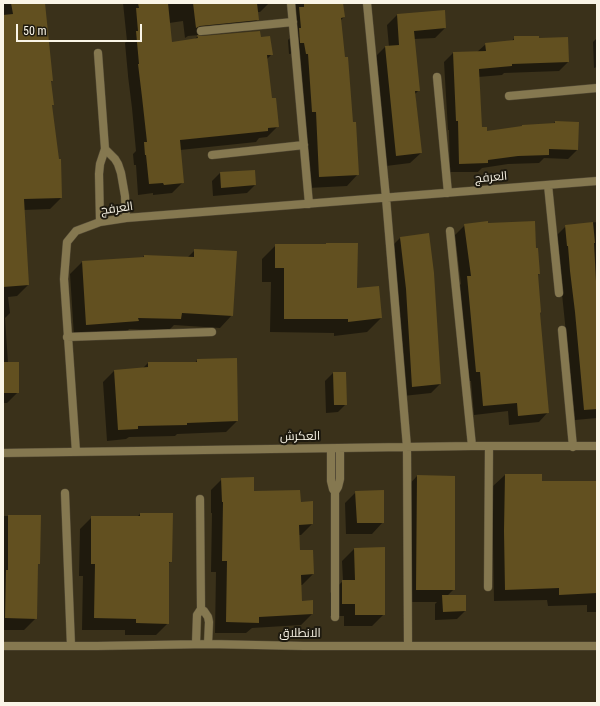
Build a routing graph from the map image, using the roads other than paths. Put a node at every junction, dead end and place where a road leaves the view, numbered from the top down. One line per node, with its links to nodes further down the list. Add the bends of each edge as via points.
1 (291, 3): 3 (street)
2 (367, 3): 16 (street)
3 (293, 22): 4 (street); 10 (street)
4 (200, 31)
5 (98, 53): 11 (street)
6 (437, 77): 15 (street)
7 (597, 88): 8 (street); 9 (street)
8 (509, 96)
9 (597, 98)
10 (304, 145): 12 (street); 17 (street)
11 (105, 149): 18 (street, via 115,159 121,173); 19 (street, via 99,174)
12 (212, 155)
13 (597, 181): 14 (street, العرفج)
14 (548, 185): 15 (street, العرفج); 21 (street)
15 (448, 193): 16 (street, العرفج)
16 (386, 198): 17 (street, العرفج); 28 (street)
17 (309, 204): 18 (street, العرفج)
18 (126, 218): 19 (street, العرفج)
19 (100, 222): 24 (street, العرفج, via 76,231 67,242 64,279)
20 (450, 230): 25 (street)
21 (559, 292)
22 (562, 330): 29 (street)
23 (212, 332): 24 (street)
24 (67, 337): 32 (street, العرفج)
25 (472, 446): 26 (street, العكرش); 28 (street, العكرش)
26 (489, 446): 29 (street, العكرش); 37 (street)
27 (597, 446): 29 (street, العكرش)
28 (406, 447): 30 (street, العكرش); 44 (street)
29 (573, 447)
30 (340, 448): 31 (street, العكرش); 34 (street, via 340,483)
31 (331, 449): 32 (street, العكرش); 34 (street, via 331,481)
32 (76, 452): 33 (street, العكرش)
33 (3, 453)
34 (335, 492): 39 (street)
35 (64, 493): 43 (street)
36 (200, 499): 38 (street)
37 (488, 587)
38 (201, 609): 40 (street, via 197,615); 41 (street, via 208,618)
39 (335, 617)
40 (196, 644): 41 (street, الانطلاق); 43 (street, الانطلاق)
41 (208, 644): 44 (street, الانطلاق)
42 (3, 646): 43 (street, الانطلاق)
43 (71, 646)
44 (408, 646): 45 (street, الانطلاق)
45 (597, 646)

